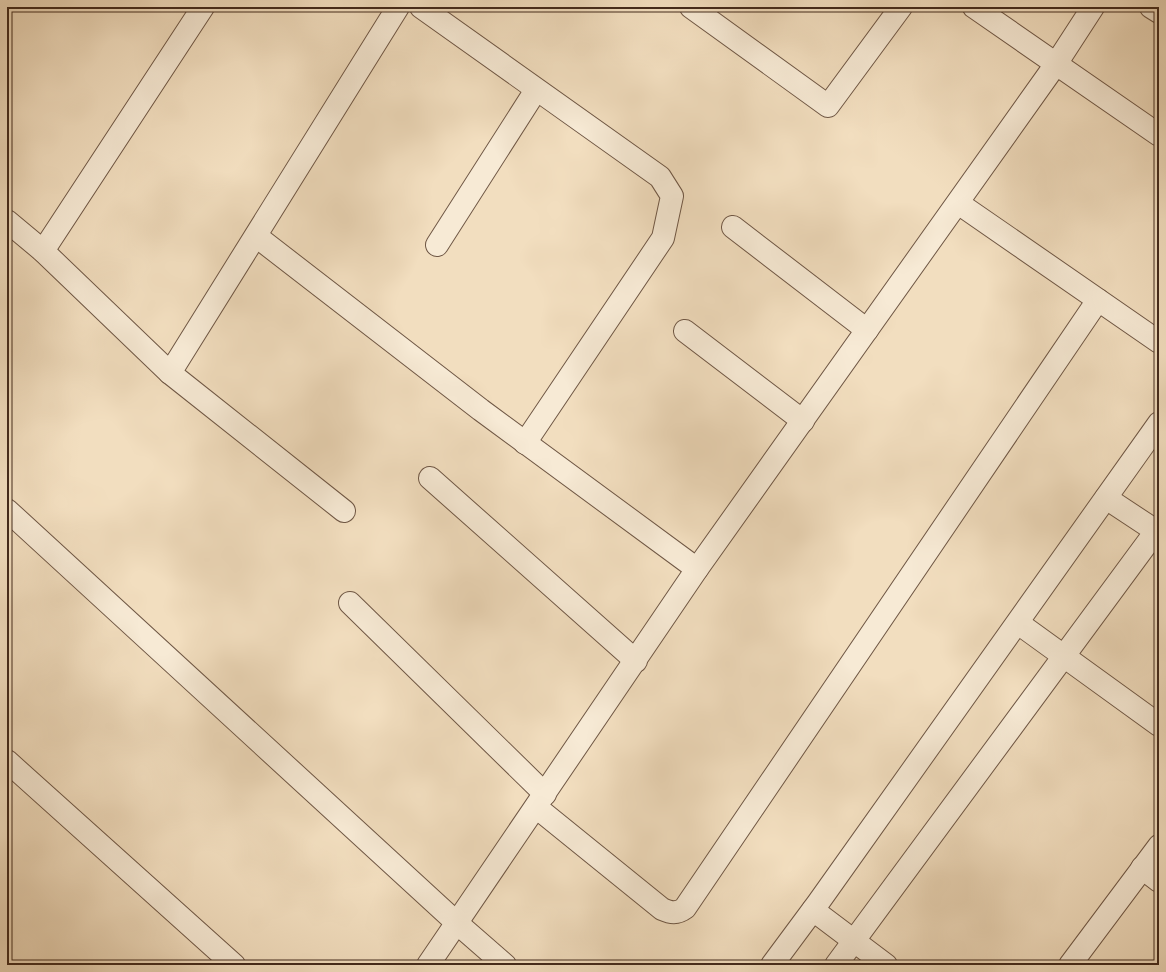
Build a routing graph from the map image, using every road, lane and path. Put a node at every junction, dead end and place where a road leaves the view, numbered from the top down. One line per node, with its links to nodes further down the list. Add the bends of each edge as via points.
1 (203, 7): 18 (street)
2 (398, 7): 16 (street)
3 (421, 7): 11 (street)
4 (691, 7): 5 (street, via 828,106)
5 (901, 7)
6 (974, 7): 10 (street)
7 (1093, 7): 10 (street)
8 (1151, 7): 9 (street)
9 (1159, 12)
10 (1056, 64): 12 (street); 13 (street)
11 (536, 90): 17 (street); 26 (street, via 660,177 672,196 663,238)
12 (1159, 135)
13 (958, 203): 19 (street); 21 (street)
14 (7, 221): 18 (street)
15 (733, 227): 21 (street)
16 (256, 236): 23 (street); 26 (street)
17 (437, 246)
18 (43, 251): 23 (street)
19 (1098, 300): 22 (street); 39 (street, via 685,908 679,912 662,909)
20 (685, 330): 24 (street)
21 (867, 330): 24 (street)
22 (1159, 342)
23 (170, 373): 30 (street)
24 (803, 421): 32 (street)
25 (1159, 423): 28 (street)
26 (525, 443): 32 (street)
27 (430, 478): 36 (street)
28 (1106, 498): 31 (street); 34 (street)
29 (7, 510): 43 (street)
30 (344, 511)
31 (1157, 529): 35 (street)
32 (697, 569): 36 (street)
33 (350, 603): 39 (street)
34 (1018, 622): 35 (street); 42 (street)
35 (1065, 656): 37 (street); 44 (street)
36 (636, 661): 39 (street)
37 (1159, 725)
38 (7, 761): 45 (street)
39 (541, 801): 43 (street)
40 (1159, 846): 41 (street)
41 (1151, 875): 51 (street)
42 (814, 910): 44 (street); 48 (street)
43 (458, 924): 46 (street); 47 (street)
44 (854, 941): 49 (street); 50 (street)
45 (234, 965)
46 (428, 965)
47 (505, 965)
48 (772, 965)
49 (836, 965)
50 (886, 965)
51 (1070, 965)

